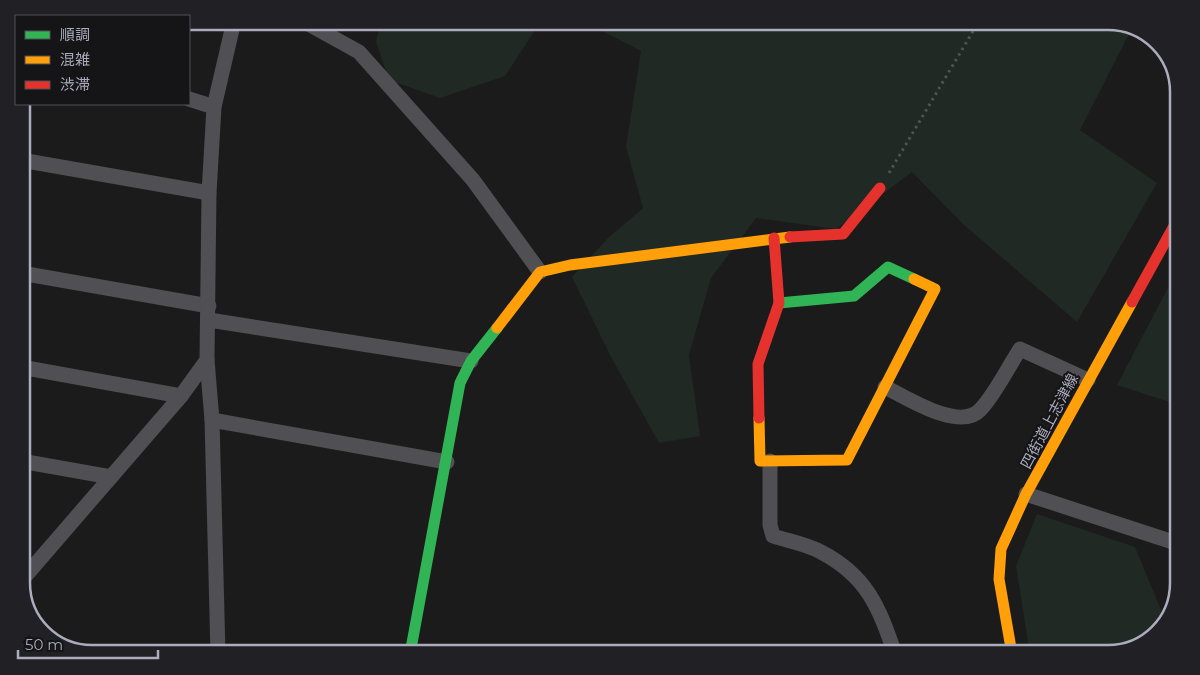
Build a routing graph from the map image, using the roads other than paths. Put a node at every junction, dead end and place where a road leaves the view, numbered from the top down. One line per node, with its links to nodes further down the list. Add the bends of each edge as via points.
1 (232, 30): 4 (street)
2 (319, 30): 10 (street, via 359,52 473,180)
3 (190, 100): 4 (street)
4 (214, 107): 7 (street)
5 (30, 162): 7 (street)
6 (880, 188): 9 (street, via 843,234)
7 (209, 193): 13 (street)
8 (1170, 233): 17 (street, 四街道上志津線)
9 (774, 238): 10 (street, via 570,265); 12 (street)
10 (540, 272): 15 (street)
11 (30, 275): 13 (street)
12 (779, 303): 18 (street, via 854,296 888,267 935,289); 21 (street, via 758,364 760,461)
13 (209, 313): 14 (street); 15 (street)
14 (207, 360): 19 (street); 20 (street)
15 (471, 361): 22 (street, via 460,383)
16 (30, 369): 19 (street)
17 (1088, 380): 18 (street, via 1020,348 979,411 961,417 940,415); 25 (street, 四街道上志津線)
18 (885, 387): 21 (street, via 847,460)
19 (181, 396): 24 (street)
20 (212, 420): 22 (street); 28 (street)
21 (770, 461): 30 (street, via 770,525 773,536 820,551 860,579 883,618)
22 (447, 462): 29 (street)
23 (30, 463): 24 (street)
24 (111, 477): 27 (street)
25 (1026, 494): 26 (street); 31 (street, 四街道上志津線, via 1001,549 1000,588)
26 (1170, 541)
27 (30, 571)
28 (218, 645)
29 (412, 645)
30 (892, 645)
31 (1010, 645)

